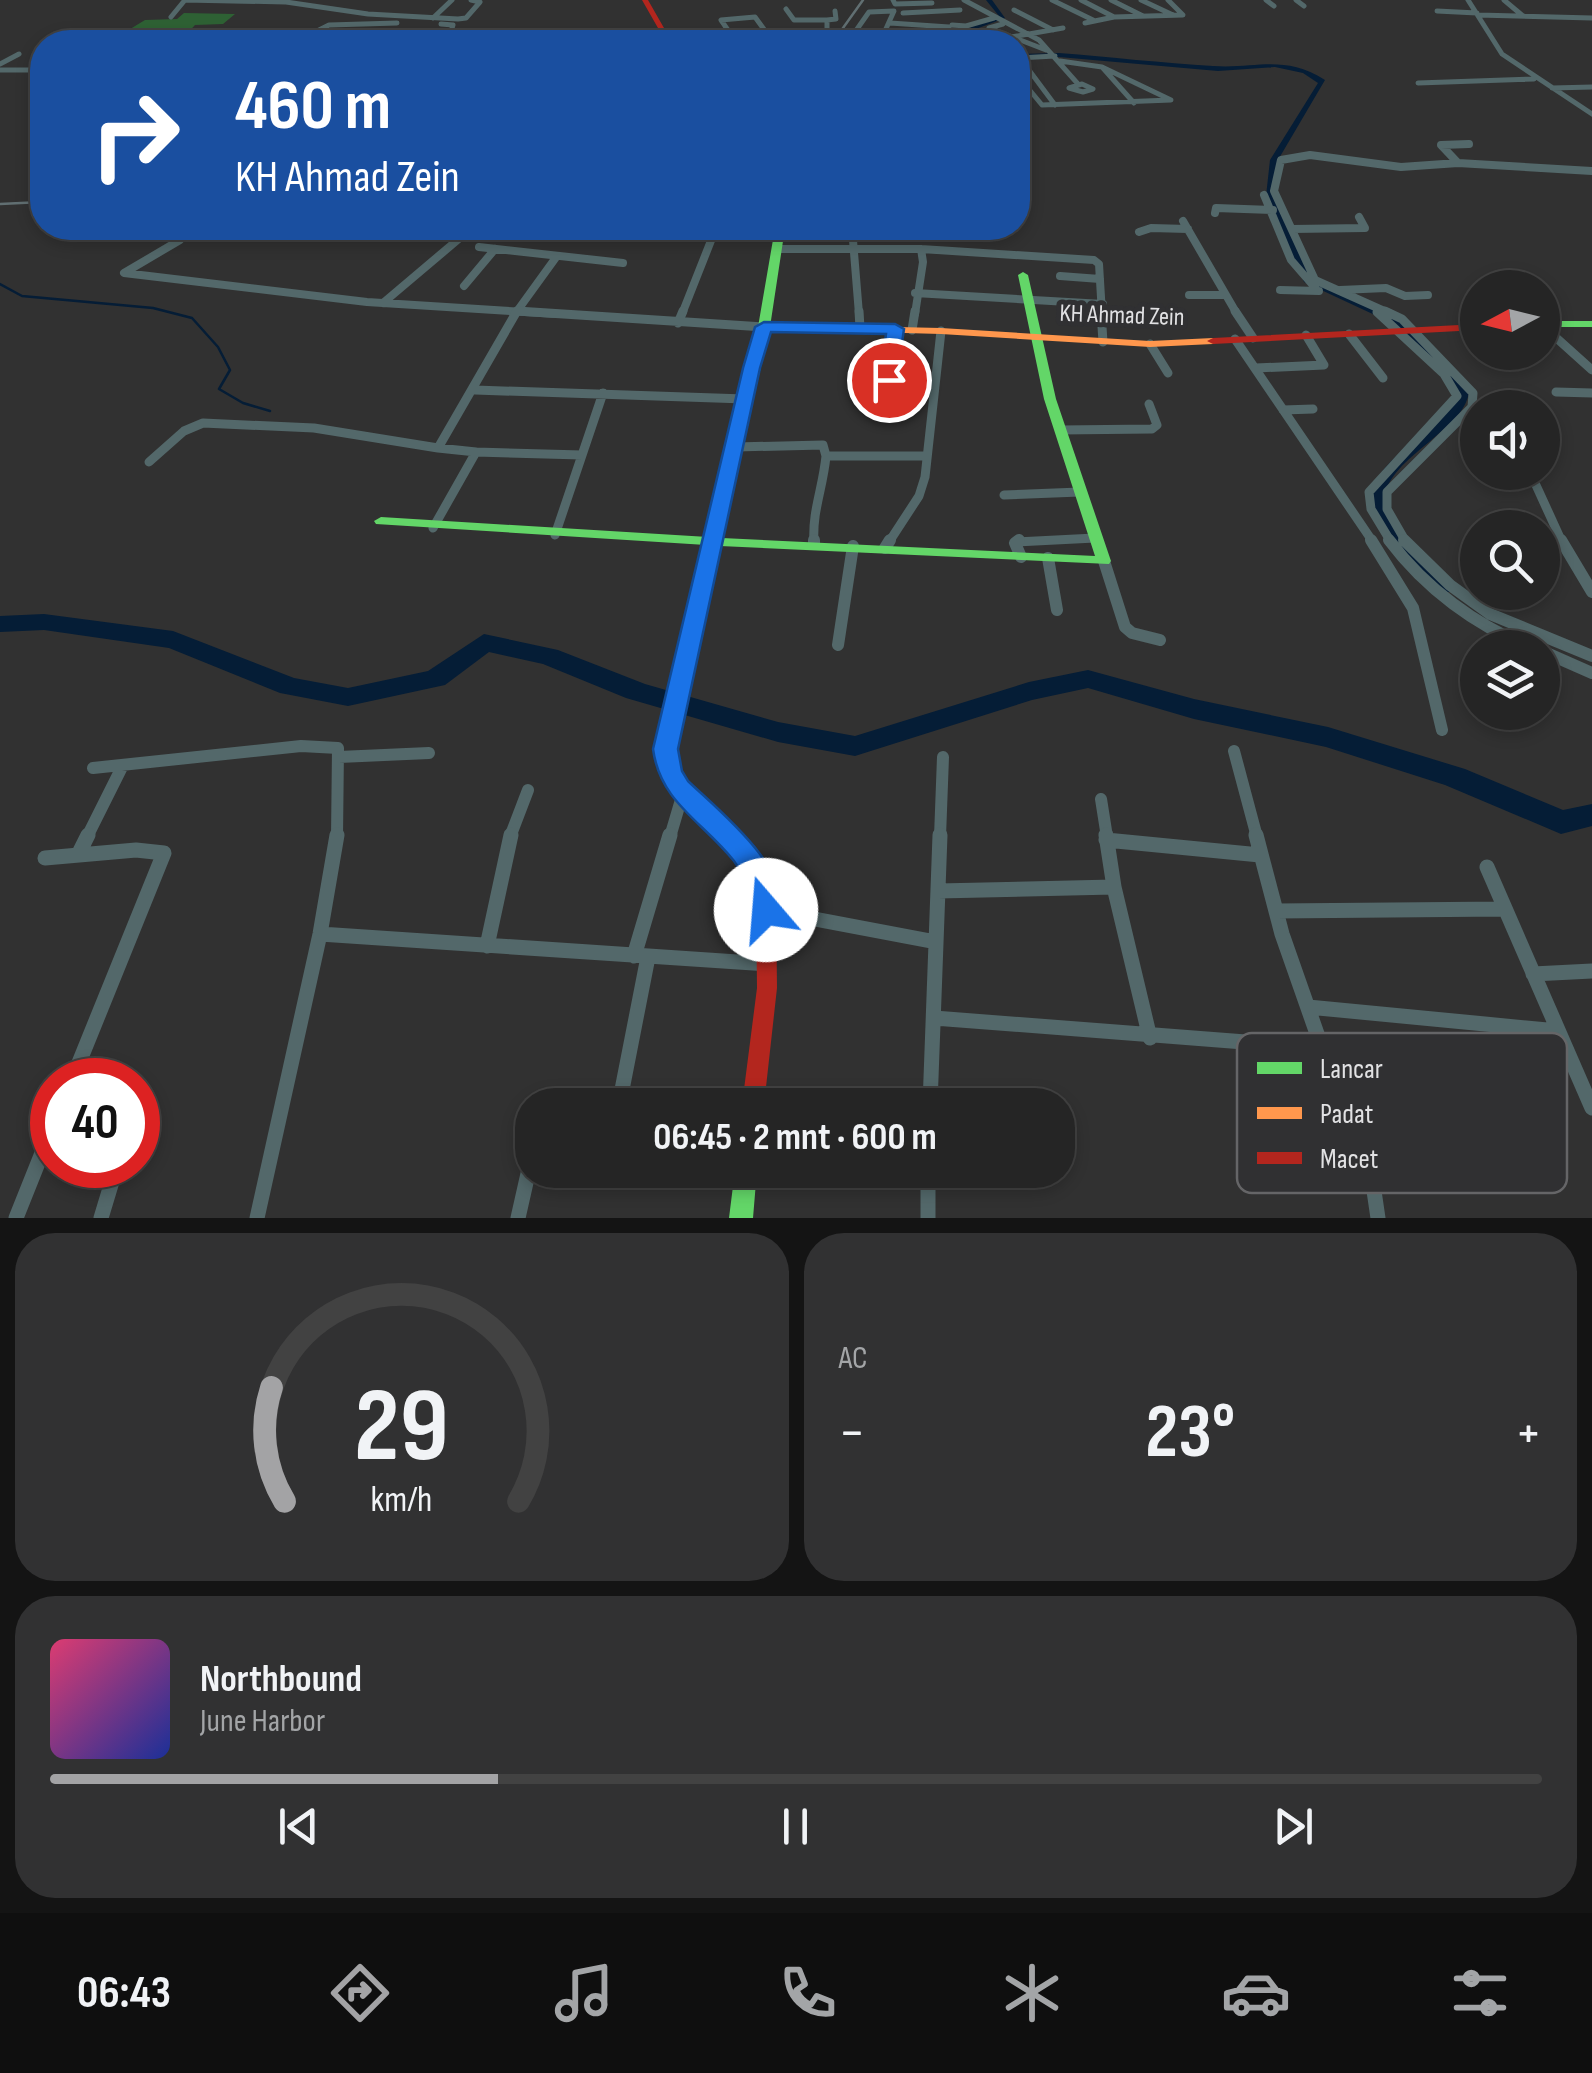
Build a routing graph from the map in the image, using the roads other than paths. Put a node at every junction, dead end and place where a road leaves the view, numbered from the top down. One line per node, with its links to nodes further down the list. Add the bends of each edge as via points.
1 (217, 0): 2 (street); 33 (street); 44 (street, via 185,0)
2 (252, 0): 19 (street); 29 (street)
3 (323, 0): 23 (street)
4 (354, 0): 30 (street)
5 (452, 0): 48 (street)
6 (471, 0): 48 (street, via 480,2 466,18)
7 (646, 0): 65 (street)
8 (893, 0): 22 (street)
9 (964, 0): 54 (street)
10 (1052, 0): 55 (street)
11 (1103, 0): 20 (street)
12 (1111, 0): 49 (street)
13 (1141, 0): 42 (street)
14 (1168, 0): 42 (street, via 1184,15)
15 (1266, 0): 25 (street)
16 (1296, 0): 26 (street)
17 (1468, 0): 40 (street)
18 (1504, 0): 43 (street)
19 (287, 1): 23 (street)
20 (1082, 1): 47 (street)
21 (384, 3): 39 (street)
22 (932, 3)
23 (315, 6): 30 (street)
24 (413, 6): 41 (street)
25 (1274, 6)
26 (1304, 6)
27 (750, 8): 45 (street)
28 (786, 9): 51 (street)
29 (242, 10)
30 (340, 10): 39 (street)
31 (960, 10): 35 (street)
32 (1014, 10): 76 (street)
33 (208, 11)
34 (835, 11): 53 (street, via 836,19)
35 (949, 11): 37 (street); 57 (street)
36 (811, 12): 52 (street)
37 (903, 12)
38 (1437, 12): 40 (street)
39 (368, 14): 41 (street)
40 (1478, 14): 43 (street); 89 (street, via 1502,54)
41 (399, 16): 48 (street)
42 (1176, 16): 49 (street)
43 (1524, 16): 50 (street)
44 (171, 17)
45 (755, 17): 66 (street, via 721,20); 67 (street)
46 (923, 17): 58 (street)
47 (1114, 17): 49 (street); 55 (street)
48 (433, 18)
49 (1146, 18)
50 (1592, 18)
51 (794, 20): 52 (street); 68 (street)
52 (813, 20): 53 (street)
53 (827, 20): 69 (street)
54 (998, 21): 57 (street); 74 (street, via 988,28); 75 (street)
55 (1094, 21): 60 (street)
56 (890, 23): 58 (street); 70 (street, via 894,10 870,12); 71 (street)
57 (952, 24): 58 (street); 73 (street)
58 (919, 25): 72 (street)
59 (419, 27): 61 (street); 62 (street); 63 (street); 64 (street, via 453,25)
60 (1082, 28)
61 (318, 30)
62 (390, 30)
63 (418, 30)
64 (451, 30)
65 (662, 30)
66 (728, 30)
67 (764, 30)
68 (798, 30)
69 (828, 30)
70 (857, 30)
71 (887, 30)
72 (916, 30)
73 (948, 30)
74 (993, 30)
75 (1019, 30)
76 (1053, 30): 77 (street); 79 (street, via 1065,31)
77 (1030, 34)
78 (1030, 35): 79 (street)
79 (1040, 40): 82 (street)
80 (1030, 44): 82 (street)
81 (19, 54): 86 (street)
82 (1053, 54): 83 (street); 84 (street); 85 (street); 92 (street)
83 (1030, 55)
84 (1030, 55)
85 (1102, 66): 93 (street); 101 (street, via 1171,100)
86 (0, 67): 87 (street)
87 (30, 68)
88 (1030, 73): 98 (street)
89 (1539, 80): 90 (street); 91 (street); 96 (street)
90 (1483, 81)
91 (1418, 83)
92 (1074, 86): 95 (street); 98 (street); 99 (street)
93 (1119, 86): 95 (street); 101 (street)
94 (1592, 87): 96 (street)
95 (1092, 88): 99 (street)
96 (1552, 88): 104 (street)
97 (1030, 90): 98 (street)
98 (1042, 90): 103 (street)
99 (1083, 92): 102 (street)
100 (1030, 93): 103 (street, via 1039,104)
101 (1134, 102): 102 (street)
102 (1094, 104): 103 (street)
103 (1056, 105)
104 (1592, 114)
105 (1469, 144): 106 (street, via 1441,145)
106 (1458, 163): 107 (street); 109 (street, via 1403,167 1286,158 1274,191)
107 (1592, 171)
108 (1264, 195): 109 (street)
109 (1277, 210): 110 (street); 112 (street); 132 (street, via 1302,278)
110 (1215, 213)
111 (1359, 217): 112 (street, via 1366,228)
112 (1292, 229): 131 (street, via 1312,276)
113 (1138, 232): 134 (street, via 1185,225)
114 (180, 240): 138 (street, via 124,272)
115 (458, 240): 138 (street)
116 (711, 240): 141 (street)
117 (778, 240): 122 (street)
118 (853, 240): 120 (street)
119 (479, 247): 121 (street)
120 (854, 248): 122 (street); 123 (street); 145 (street)
121 (496, 249): 124 (street); 129 (street)
122 (777, 249): 144 (street)
123 (921, 249): 128 (street, via 1086,257 1099,264); 133 (street)
124 (556, 256): 125 (street); 140 (street)
125 (623, 262)
126 (1023, 275): 137 (street)
127 (1060, 276): 128 (street)
128 (1100, 279): 139 (street)
129 (464, 286)
130 (1280, 290): 132 (street)
131 (1331, 290): 136 (street); 148 (street, via 1386,309)
132 (1319, 291): 148 (street, via 1375,311)
133 (915, 293): 137 (street); 147 (street)
134 (1224, 294): 135 (street); 153 (street)
135 (1189, 295)
136 (1428, 295)
137 (1028, 300): 139 (street); 152 (street)
138 (383, 304): 140 (street)
139 (1103, 304): 156 (street)
140 (516, 313): 141 (street); 164 (street)
141 (678, 324): 144 (street)
142 (1560, 324): 143 (street)
143 (1592, 324)
144 (764, 327): 145 (street, KH Ahmad Zein); 169 (street)
145 (860, 328): 147 (street, KH Ahmad Zein)
146 (1460, 328): 148 (street, KH Ahmad Zein)
147 (904, 330): 149 (street, KH Ahmad Zein); 163 (street)
148 (1404, 330): 150 (street, KH Ahmad Zein); 158 (street)
149 (941, 331): 152 (street, KH Ahmad Zein); 180 (street)
150 (1349, 334): 151 (street, KH Ahmad Zein); 162 (street)
151 (1306, 335): 153 (street, KH Ahmad Zein); 159 (street, via 1324,366)
152 (1037, 336): 156 (street, KH Ahmad Zein); 174 (street)
153 (1253, 338): 154 (street, KH Ahmad Zein)
154 (1234, 339): 157 (street, KH Ahmad Zein); 159 (street)
155 (1560, 341): 160 (street)
156 (1104, 342): 157 (street, KH Ahmad Zein)
157 (1150, 344): 161 (street)
158 (1424, 348): 165 (street); 190 (street, via 1456,396 1369,492 1375,520)
159 (1256, 368): 172 (street)
160 (1592, 370)
161 (1168, 373)
162 (1382, 378)
163 (889, 380)
164 (475, 390): 168 (street); 176 (street)
165 (1470, 390)
166 (1560, 392): 167 (street)
167 (1592, 392)
168 (603, 394): 169 (street); 178 (street)
169 (745, 399): 175 (street)
170 (1149, 404): 174 (street, via 1157,425 1152,429)
171 (1312, 409): 172 (street)
172 (1284, 410): 198 (street)
173 (1460, 418): 190 (street, via 1387,492 1385,511)
174 (1060, 430): 183 (street)
175 (736, 446): 179 (street, via 824,445); 188 (street)
176 (438, 448): 177 (street); 181 (street, via 314,428 203,423 184,430)
177 (476, 452): 178 (street); 186 (street)
178 (582, 455): 187 (street)
179 (826, 456): 180 (street); 191 (street, via 812,508)
180 (926, 456): 193 (street, via 919,496)
181 (149, 462)
182 (1538, 490): 199 (street)
183 (1080, 492): 184 (street); 189 (street)
184 (1004, 495)
185 (381, 521): 186 (street)
186 (433, 528): 187 (street)
187 (554, 535): 188 (street)
188 (716, 538): 191 (street); 215 (street, via 666,749 669,772)
189 (1095, 538): 194 (street, via 1020,539 1015,542); 196 (street)
190 (1398, 541): 197 (street)
191 (814, 544): 192 (street)
192 (853, 546): 193 (street); 203 (street)
193 (885, 548): 194 (street)
194 (1021, 557): 195 (street)
195 (1048, 558): 196 (street); 200 (street)
196 (1104, 561): 202 (street, via 1125,627)
197 (1426, 572): 198 (street); 201 (street); 204 (street, via 1501,621)
198 (1396, 574): 207 (street, via 1412,608)
199 (1592, 592)
200 (1057, 610)
201 (1490, 630)
202 (1160, 640)
203 (838, 645)
204 (1592, 656)
205 (1560, 660): 206 (street)
206 (1592, 673)
207 (1442, 730)
208 (1234, 750): 218 (street)
209 (428, 753): 210 (street)
210 (340, 757): 212 (street, via 332,746 301,746); 227 (street, via 337,834)
211 (943, 757): 223 (street)
212 (122, 765): 213 (street); 219 (street)
213 (93, 768)
214 (528, 790): 229 (street, via 508,842)
215 (683, 793): 225 (street, via 743,852 760,876); 230 (street)
216 (1101, 799): 217 (street)
217 (1106, 840): 218 (street); 222 (street)
218 (1260, 854): 226 (street)
219 (78, 855): 220 (street); 241 (street, via 164,853)
220 (45, 858)
221 (1487, 867): 224 (street)
222 (1114, 886): 223 (street); 238 (street)
223 (938, 891): 228 (street)
224 (1505, 909): 226 (street); 233 (street)
225 (766, 910): 228 (street); 231 (street)
226 (1276, 911): 234 (street)
227 (320, 934): 229 (street); 254 (street)
228 (936, 942): 235 (street)
229 (487, 946): 230 (street)
230 (641, 956): 231 (street); 242 (street)
231 (767, 964): 243 (street)
232 (1592, 971): 233 (street)
233 (1533, 974): 236 (street)
234 (1308, 1006): 236 (street); 237 (street)
235 (934, 1018): 238 (street); 244 (street)
236 (1558, 1031)
237 (1317, 1033)
238 (1150, 1038): 239 (street)
239 (1237, 1043)
240 (1567, 1051): 245 (street)
241 (81, 1058)
242 (622, 1088)
243 (755, 1088)
244 (931, 1088)
245 (1592, 1108)
246 (30, 1183): 252 (street)
247 (110, 1188): 253 (street)
248 (525, 1188): 255 (street)
249 (744, 1188): 256 (street)
250 (928, 1188): 257 (street)
251 (1374, 1193): 258 (street)
252 (16, 1218)
253 (101, 1218)
254 (257, 1218)
255 (518, 1218)
256 (741, 1218)
257 (928, 1218)
258 (1378, 1218)

